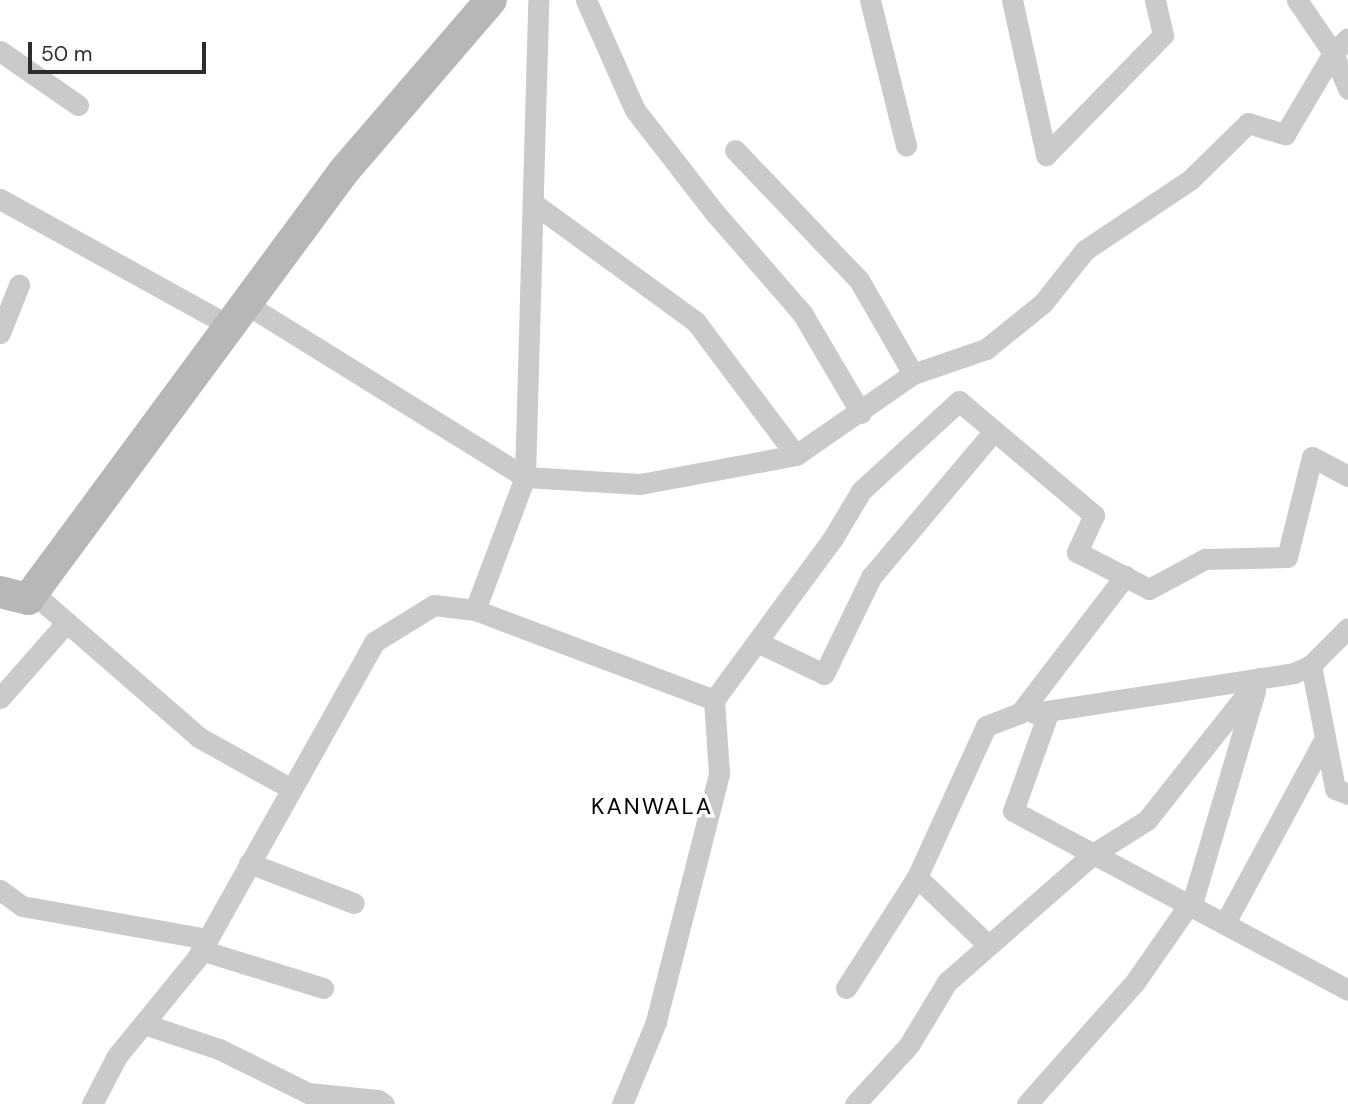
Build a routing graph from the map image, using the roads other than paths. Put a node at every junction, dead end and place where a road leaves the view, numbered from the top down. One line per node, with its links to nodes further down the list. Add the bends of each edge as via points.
1 (491, 0): 17 (street, via 344,171)
2 (538, 0): 15 (street)
3 (586, 0): 20 (street, via 635,110 715,213 802,313)
4 (870, 0): 12 (street)
5 (1012, 0): 6 (street, via 1046,155 1163,35)
6 (1155, 0)
7 (1297, 0): 8 (street)
8 (1340, 46): 10 (street); 19 (street, via 1285,134 1248,123 1190,180 1085,250 1043,303 986,349)
9 (0, 51): 11 (street)
10 (1348, 89)
11 (78, 105)
12 (906, 146)
13 (734, 150): 19 (street, via 859,280)
14 (0, 199): 17 (street)
15 (533, 203): 22 (street, via 696,322); 24 (street)
16 (19, 285): 18 (street)
17 (238, 315): 24 (street); 27 (street)
18 (0, 332)
19 (913, 374): 20 (street)
20 (860, 413): 22 (street)
21 (994, 431): 25 (street, via 1094,515 1077,552); 31 (street, via 959,401 861,491); 31 (street, via 871,577 824,674)
22 (796, 455): 24 (street, via 639,484)
23 (1348, 477): 25 (street, via 1312,457 1286,557 1205,559 1149,589)
24 (525, 478): 28 (street)
25 (1125, 576): 36 (street, via 1020,713)
26 (0, 592): 27 (street, via 28,598)
27 (33, 593): 29 (street)
28 (475, 610): 34 (street); 38 (street, via 434,605 374,642)
29 (67, 622): 33 (street); 38 (street, via 200,738)
30 (1348, 628): 32 (street)
31 (757, 642): 34 (street)
32 (1311, 665): 35 (street, via 1294,673); 37 (street)
33 (0, 698)
34 (713, 700): 56 (street, via 719,774 656,1022)
35 (1048, 711): 36 (street); 40 (street, via 1013,811)
36 (1006, 718): 42 (street, via 986,726)
37 (1325, 738): 39 (street, via 1335,789); 46 (street)
38 (290, 788): 41 (street)
39 (1348, 794)
40 (1093, 854): 45 (street); 45 (street, via 1147,820 1259,678); 47 (street)
41 (249, 863): 44 (street); 48 (street)
42 (917, 877): 47 (street); 50 (street)
43 (0, 890): 48 (street, via 22,906)
44 (354, 903)
45 (1189, 904): 46 (street); 58 (street, via 1135,982)
46 (1225, 923): 51 (street)
47 (987, 944): 57 (street, via 947,982 909,1045)
48 (204, 945): 49 (street); 52 (street)
49 (323, 988)
50 (846, 988)
51 (1348, 990)
52 (144, 1024): 53 (street, via 219,1049); 54 (street, via 117,1056)
53 (306, 1099): 55 (street, via 378,1100)
54 (92, 1104)
55 (384, 1104)
56 (622, 1104)
57 (855, 1104)
58 (1027, 1104)

